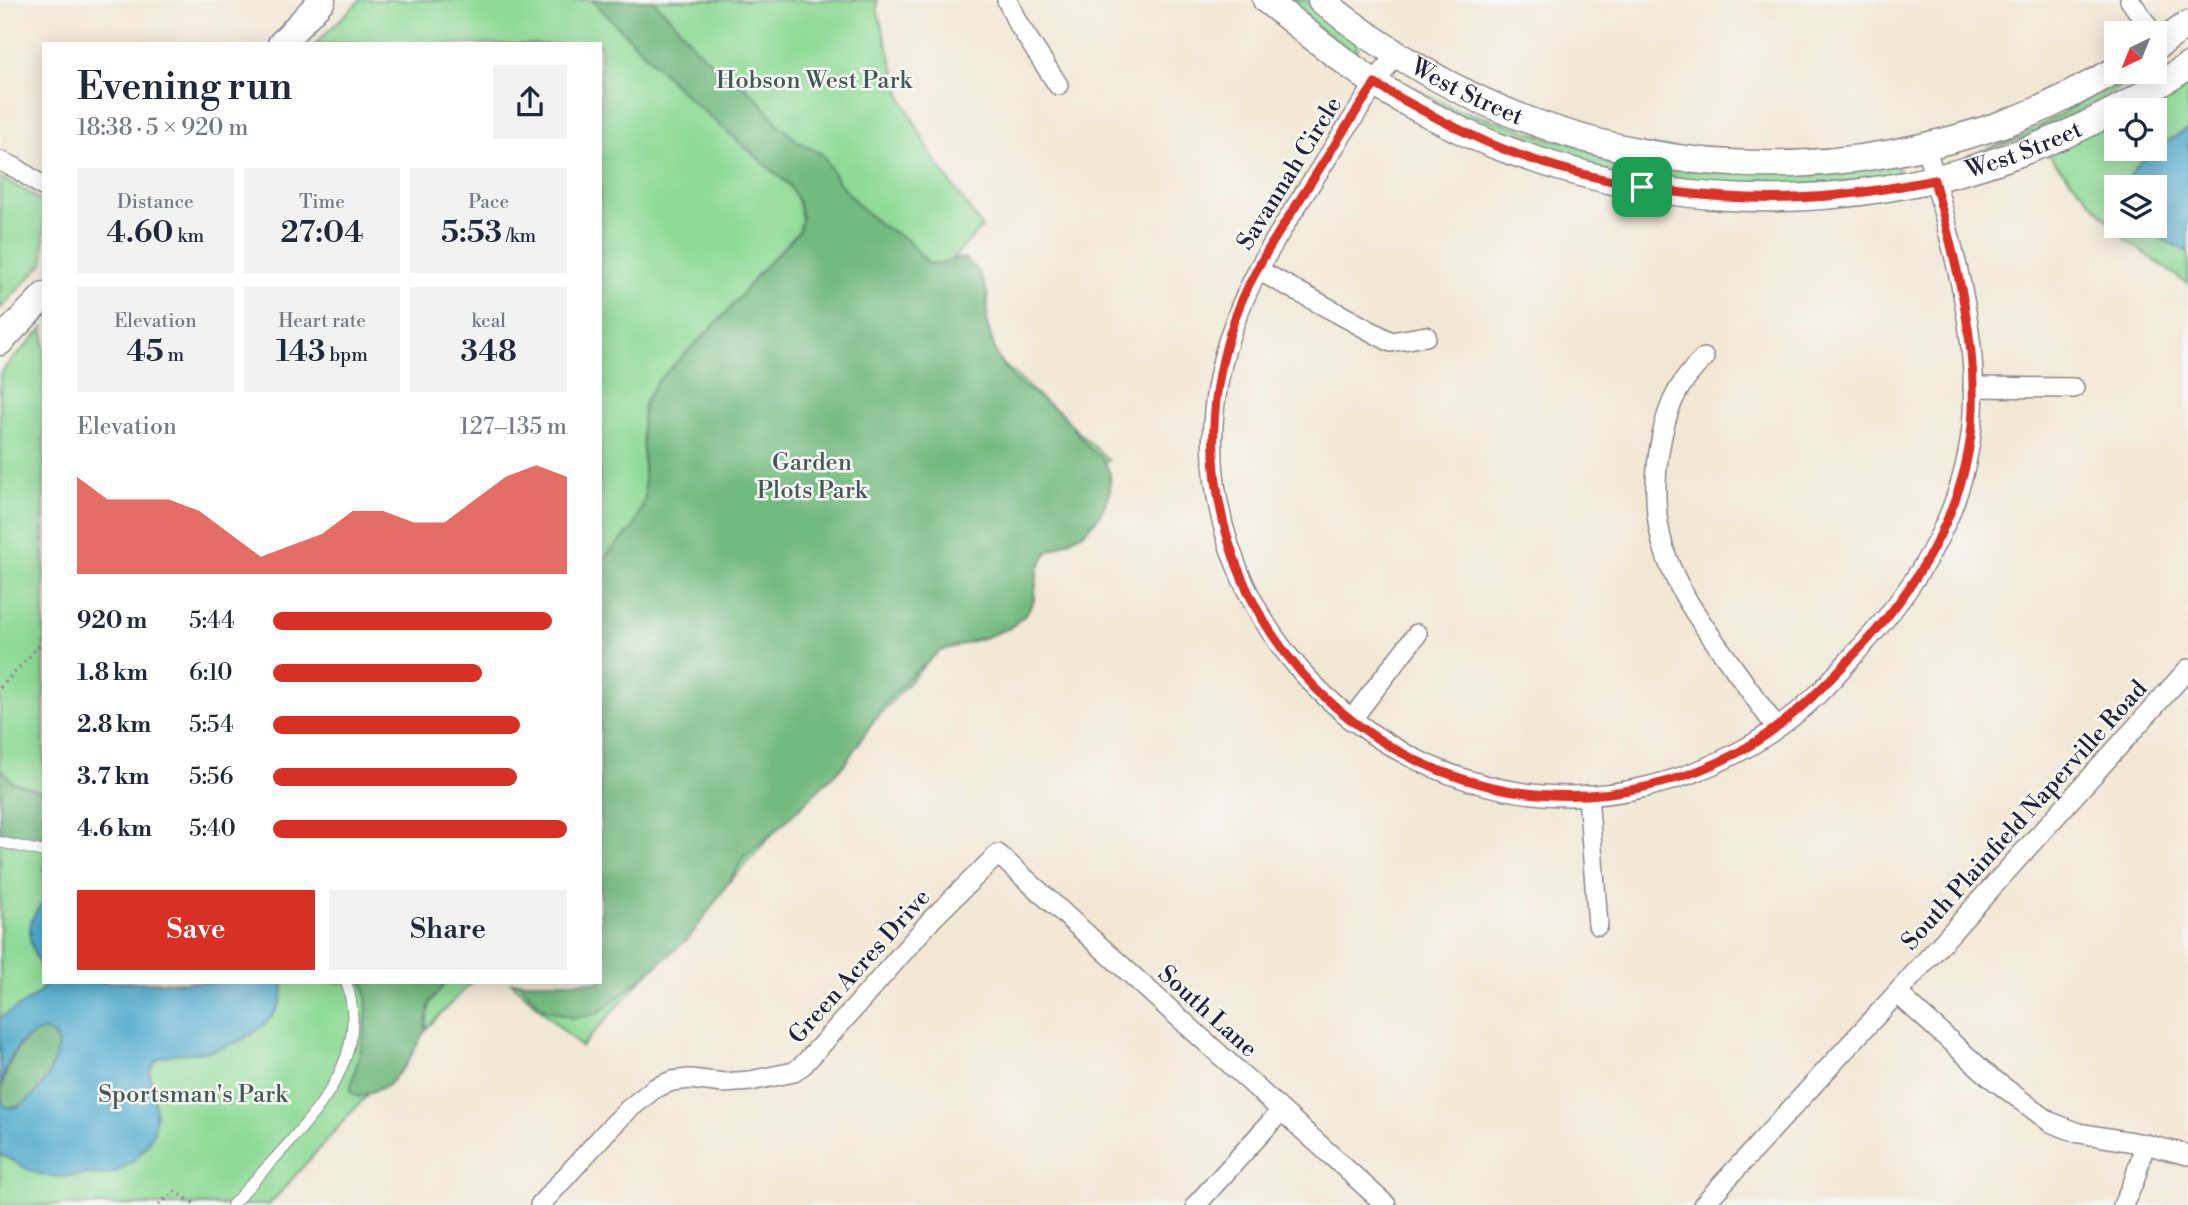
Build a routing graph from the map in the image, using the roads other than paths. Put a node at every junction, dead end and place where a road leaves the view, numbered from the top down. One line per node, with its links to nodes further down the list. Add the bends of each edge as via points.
1 (322, 0): 9 (street)
2 (1007, 0): 15 (street)
3 (1266, 0): 14 (street, West Street)
4 (1321, 0): 11 (street, West Street)
5 (2130, 0): 6 (street)
6 (2143, 21)
7 (2188, 24): 8 (street)
8 (2167, 35)
9 (283, 42)
10 (2167, 53): 12 (street)
11 (1395, 54): 14 (street, Savannah Circle); 16 (street, West Street, via 1462,93 1512,115 1634,152 1768,164 1816,163)
12 (2183, 69): 18 (street, West Street, via 2124,106 2044,145)
13 (2104, 77): 16 (street, West Street, via 2013,121)
14 (1375, 84): 18 (street, West Street, via 1461,130 1518,154 1612,181 1674,192 1792,198); 20 (street, Savannah Circle)
15 (1058, 85)
16 (1926, 146): 18 (street, Savannah Circle)
17 (0, 161): 19 (street)
18 (1934, 180): 25 (street, Savannah Circle, via 1967,315)
19 (42, 186)
20 (1258, 270): 22 (street, via 1391,342); 29 (street, Savannah Circle, via 1231,330 1217,389 1214,473 1222,521 1248,593 1271,634 1302,675)
21 (42, 298): 23 (street)
22 (1426, 336)
23 (0, 342)
24 (1704, 358): 30 (street, via 1682,381 1661,439 1655,508 1661,541 1681,591)
25 (1973, 387): 26 (street); 30 (street, Savannah Circle, via 1970,440 1960,485 1921,572 1817,695)
26 (2074, 388)
27 (1417, 634): 29 (street)
28 (2188, 669): 37 (street, South Plainfield Naperville Road)
29 (1351, 720): 31 (street, Savannah Circle, via 1406,756 1470,781 1530,793)
30 (1776, 727): 31 (street, Savannah Circle, via 1745,749 1696,772 1647,787)
31 (1588, 795): 35 (street)
32 (0, 842): 33 (lane)
33 (42, 852)
34 (998, 854): 38 (street, South Lane); 42 (street, Green Acres Drive, via 933,918 794,1072 724,1083 672,1081 655,1088 622,1116)
35 (1598, 925)
36 (346, 984): 41 (lane, via 352,1029 332,1089)
37 (1897, 993): 39 (street, via 1990,1077 2050,1122 2079,1133); 45 (street, South Plainfield Naperville Road)
38 (1281, 1111): 43 (street); 44 (street, South Lane)
39 (2145, 1144): 40 (street); 46 (street)
40 (2188, 1155)
41 (232, 1205)
42 (540, 1205)
43 (1196, 1205)
44 (1386, 1205)
45 (1703, 1205)
46 (2123, 1205)

